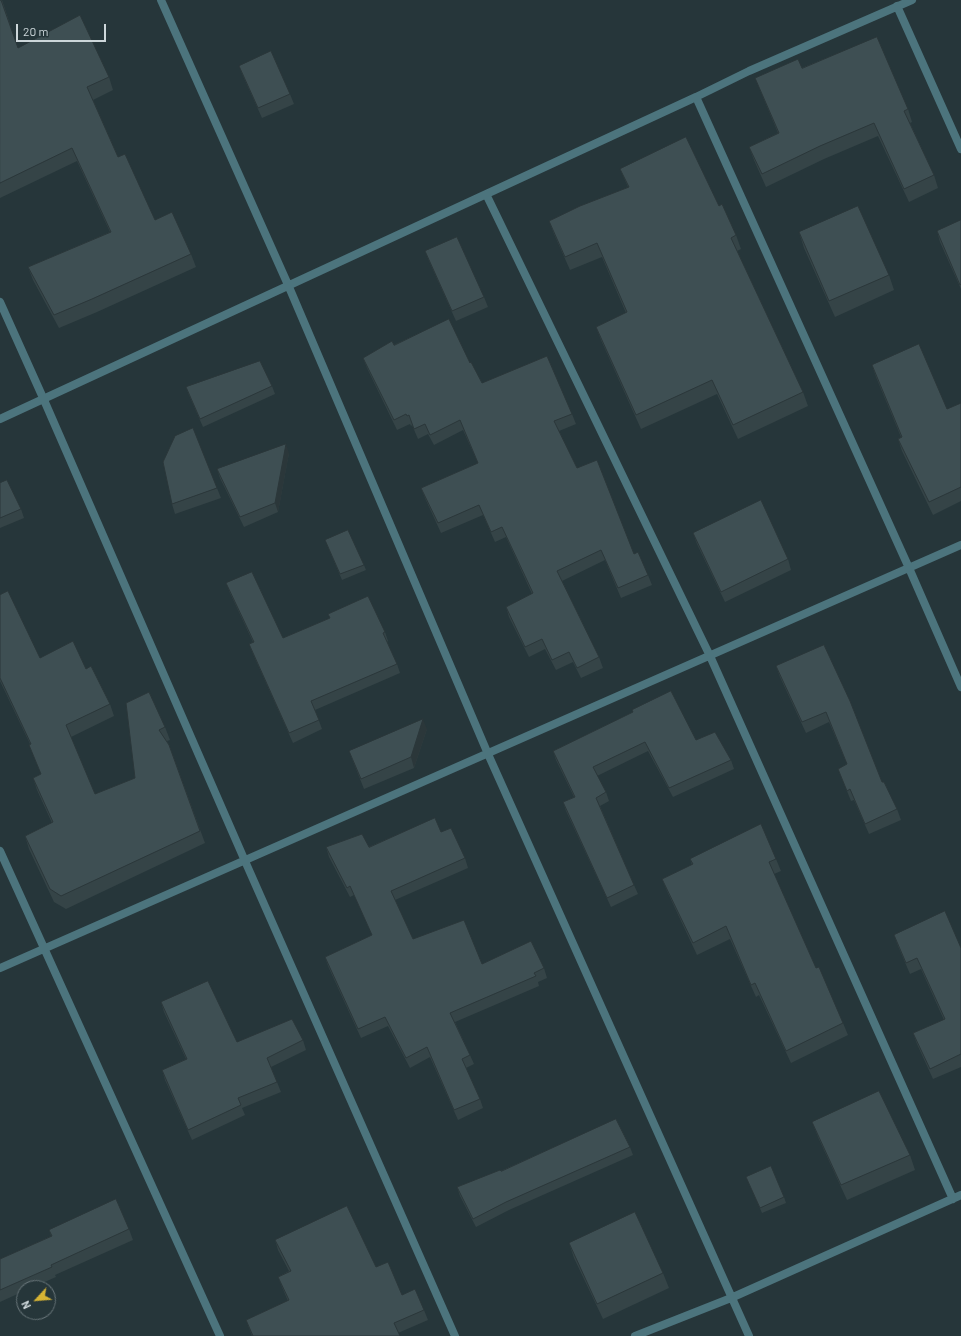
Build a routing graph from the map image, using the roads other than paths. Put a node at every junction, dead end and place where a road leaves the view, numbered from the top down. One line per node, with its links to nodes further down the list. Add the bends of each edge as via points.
1 (161, 0): 7 (street)
2 (912, 0): 3 (street)
3 (897, 6): 4 (street); 5 (street)
4 (696, 97): 6 (street); 12 (street)
5 (961, 149)
6 (486, 194): 7 (street); 13 (street)
7 (289, 287): 9 (street); 15 (street)
8 (0, 302): 9 (street)
9 (44, 400): 10 (street); 17 (street)
10 (0, 420)
11 (961, 545): 12 (street)
12 (909, 568): 13 (street); 14 (street)
13 (710, 656): 15 (street); 20 (street)
14 (961, 687)
15 (488, 754): 17 (street); 21 (street)
16 (0, 850): 18 (street)
17 (245, 861): 18 (street); 23 (street)
18 (44, 949): 19 (street); 22 (street)
19 (0, 968)
20 (957, 1197): 21 (street)
21 (731, 1298): 24 (street); 25 (street)
22 (220, 1336)
23 (455, 1336)
24 (635, 1336)
25 (748, 1336)

